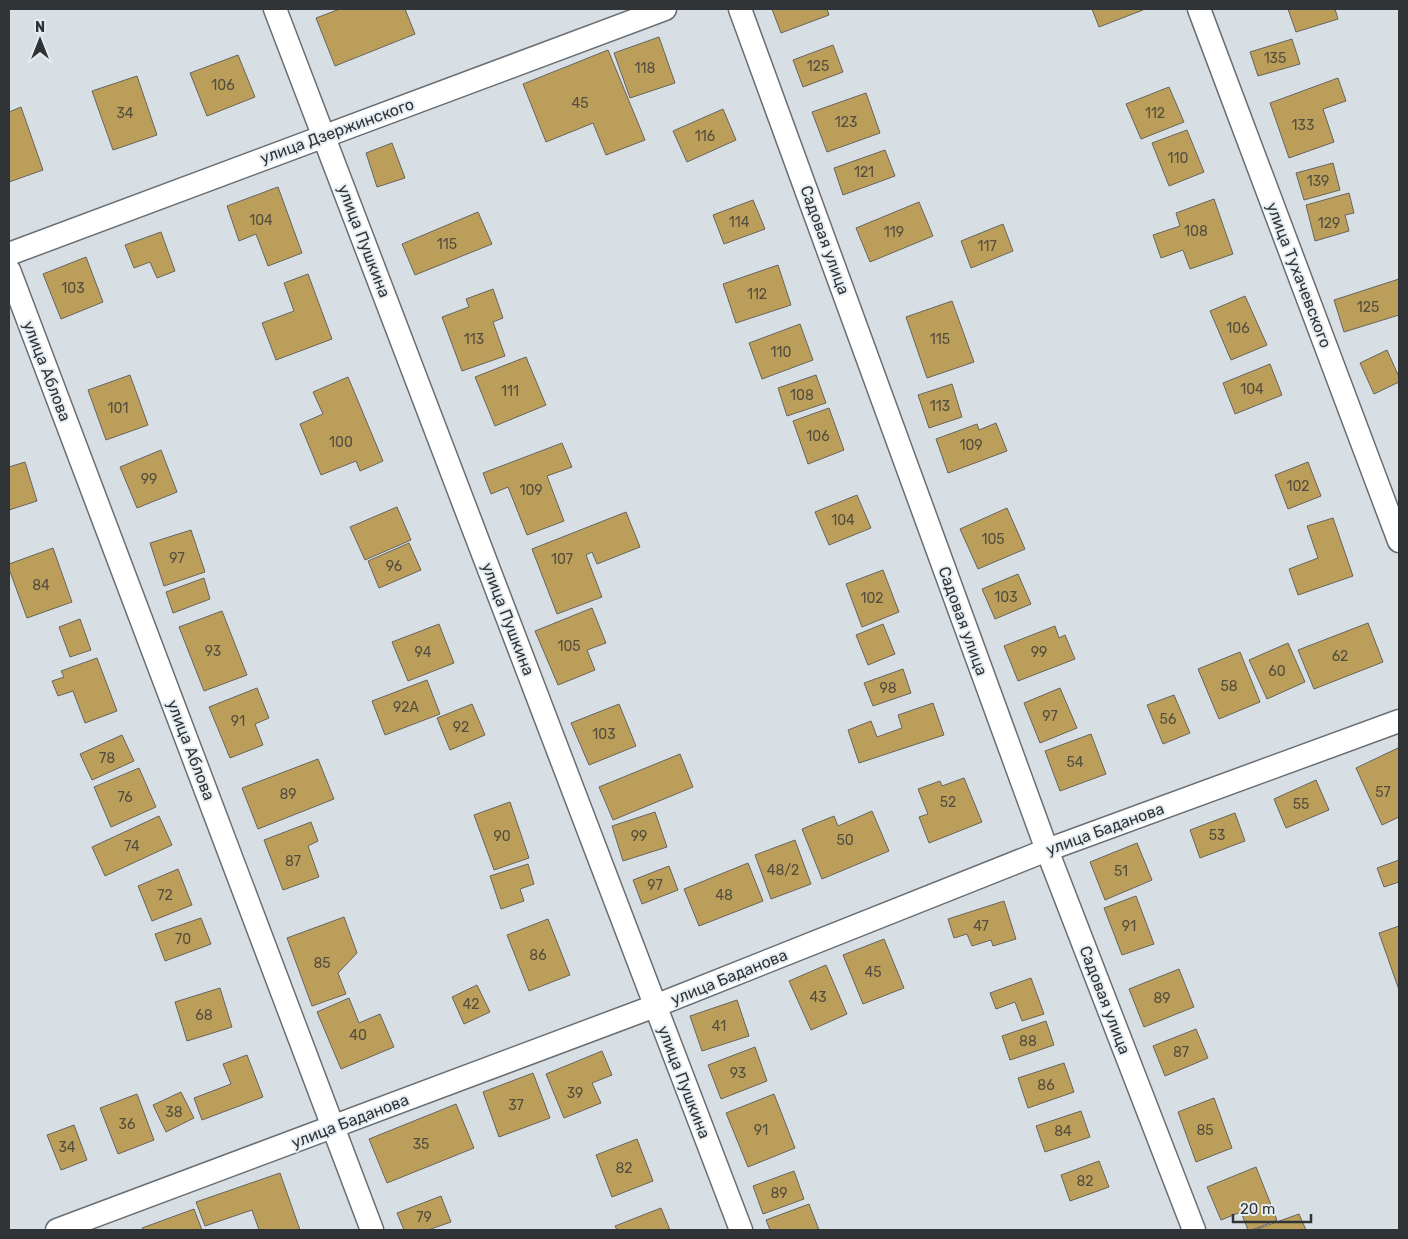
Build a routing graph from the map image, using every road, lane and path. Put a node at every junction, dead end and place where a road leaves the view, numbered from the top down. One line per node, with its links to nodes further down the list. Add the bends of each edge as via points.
1 (275, 9): 5 (street, улица Пушкина)
2 (665, 9): 5 (street, улица Дзержинского)
3 (740, 9): 10 (street, Садовая улица)
4 (1199, 9): 8 (street, улица Тухачевского)
5 (324, 136): 6 (street, улица Дзержинского); 11 (street, улица Пушкина)
6 (9, 254)
7 (9, 270): 12 (street, улица Аблова)
8 (1399, 541)
9 (1399, 721): 10 (street, улица Баданова)
10 (1047, 850): 11 (street, улица Баданова); 16 (street, Садовая улица)
11 (655, 1006): 12 (street, улица Баданова); 15 (street, улица Пушкина)
12 (334, 1127): 13 (street, улица Баданова); 14 (street, улица Аблова)
13 (57, 1230)
14 (372, 1230)
15 (740, 1230)
16 (1194, 1230)

